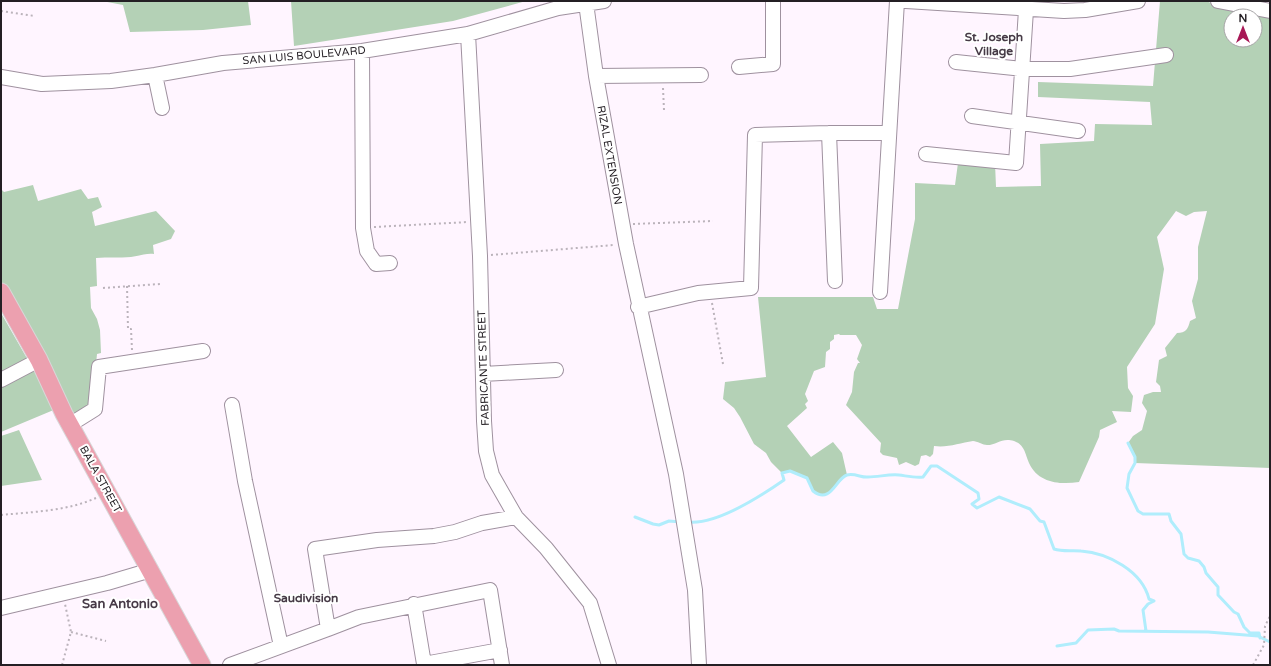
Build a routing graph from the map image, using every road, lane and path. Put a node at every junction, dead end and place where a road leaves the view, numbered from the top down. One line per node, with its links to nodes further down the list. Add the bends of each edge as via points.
1 (604, 1): 7 (street, SAN LUIS BOULEVARD)
2 (773, 1): 16 (street, via 773,64)
3 (897, 1): 29 (street)
4 (906, 1): 8 (street)
5 (1138, 1): 8 (street, via 1085,10)
6 (1218, 1): 10 (street)
7 (586, 3): 12 (street, SAN LUIS BOULEVARD, via 527,16); 20 (street, RIZAL EXTENSION)
8 (1026, 10): 17 (street)
9 (1, 11): 11 (path)
10 (1270, 11)
11 (35, 16)
12 (468, 34): 13 (street, SAN LUIS BOULEVARD); 32 (street, FABRICANTE STREET)
13 (362, 51): 18 (street, SAN LUIS BOULEVARD, via 223,63); 34 (street)
14 (1166, 55): 17 (street, via 1070,69)
15 (956, 62): 17 (street)
16 (739, 67)
17 (1023, 69): 26 (street)
18 (155, 75): 22 (street, SAN LUIS BOULEVARD, via 111,81 42,84); 23 (street)
19 (702, 75): 21 (street)
20 (596, 76): 21 (street); 33 (street, RIZAL EXTENSION)
21 (663, 76): 24 (path)
22 (1, 77)
23 (162, 108)
24 (664, 110)
25 (972, 116): 26 (street)
26 (1018, 123): 27 (street); 30 (street, via 1016,162)
27 (1078, 131)
28 (829, 133): 29 (street); 38 (street); 43 (street, via 755,136 751,288)
29 (889, 133): 44 (street)
30 (926, 154)
31 (713, 221): 33 (path)
32 (479, 222): 34 (path); 36 (street, FABRICANTE STREET)
33 (622, 224): 35 (street, RIZAL EXTENSION)
34 (363, 228): 37 (street, via 367,251 376,264)
35 (626, 244): 36 (path); 45 (street, RIZAL EXTENSION)
36 (480, 256): 51 (street, FABRICANTE STREET)
37 (390, 263)
38 (835, 281)
39 (160, 284): 40 (path)
40 (127, 286): 41 (path); 48 (path, via 128,329 131,329)
41 (103, 288)
42 (1, 292): 47 (main road, BALA STREET)
43 (710, 292): 45 (street); 49 (path)
44 (880, 292)
45 (638, 307): 73 (street, RIZAL EXTENSION, via 676,474 695,590)
46 (203, 351): 48 (street)
47 (39, 360): 52 (street); 54 (main road, BALA STREET)
48 (133, 362): 54 (street, via 99,367 95,409)
49 (723, 364)
50 (556, 370): 51 (street)
51 (483, 374): 57 (street, FABRICANTE STREET, via 486,452 492,475)
52 (1, 380)
53 (232, 405): 66 (street, via 245,481)
54 (71, 424): 55 (main road, BALA STREET)
55 (108, 492): 56 (path, via 85,503 37,512); 58 (main road, BALA STREET)
56 (1, 515)
57 (516, 517): 63 (street, via 434,536 377,540 315,549); 72 (street, FABRICANTE STREET, via 546,548 590,603)
58 (151, 570): 59 (street); 69 (main road, BALA STREET)
59 (63, 593): 61 (street); 64 (path)
60 (414, 604): 63 (street, via 359,617); 67 (street, via 490,590); 67 (street, via 424,664)
61 (1, 608)
62 (1270, 616): 74 (path, via 1265,626 1264,645)
63 (328, 629): 66 (street)
64 (71, 632): 65 (path); 68 (path)
65 (106, 641)
66 (281, 646): 70 (street)
67 (500, 650): 71 (street)
68 (62, 665)
69 (202, 665)
70 (230, 665)
71 (502, 665)
72 (609, 665)
73 (699, 665)
74 (1253, 665)

